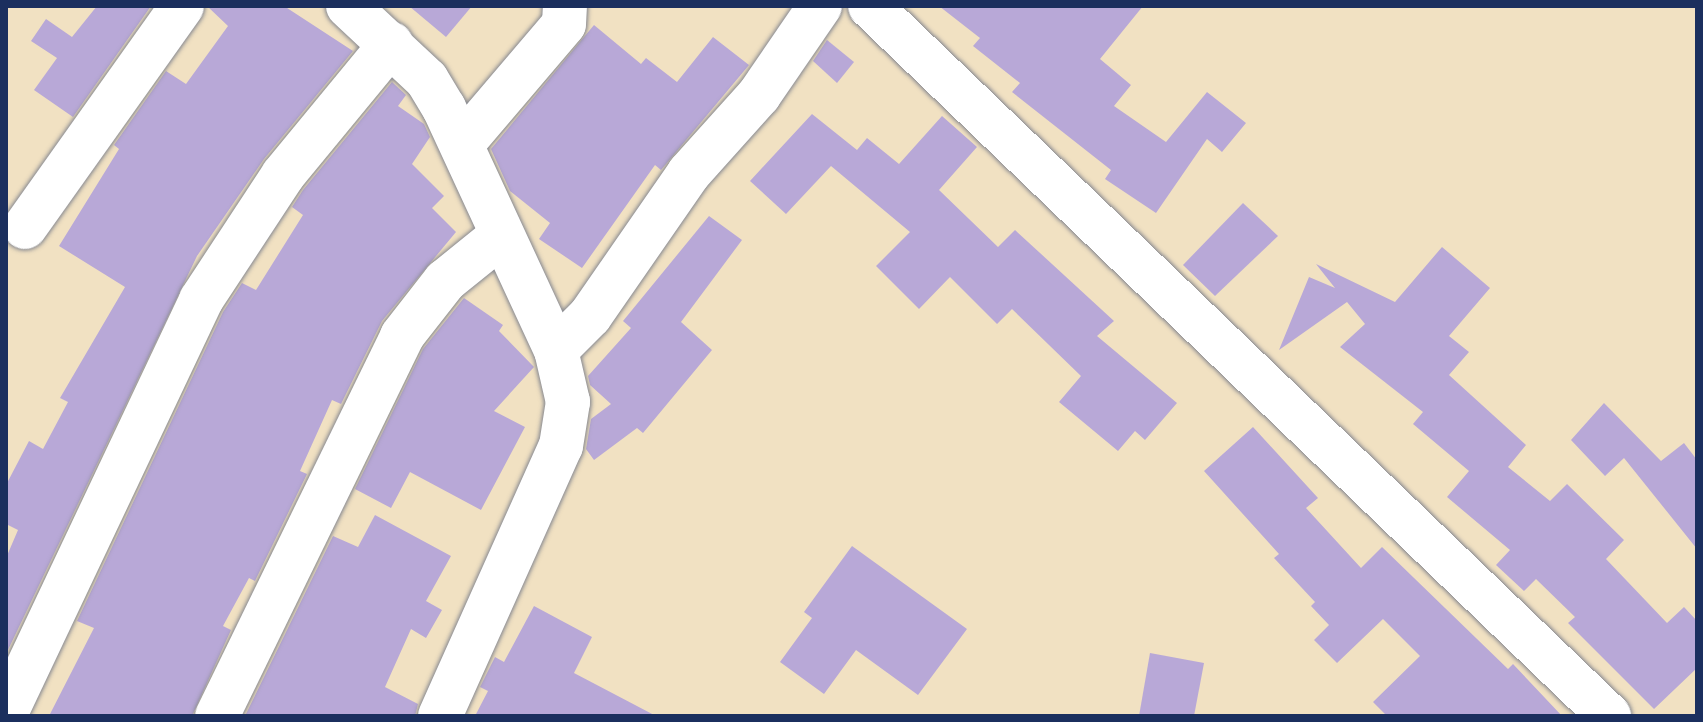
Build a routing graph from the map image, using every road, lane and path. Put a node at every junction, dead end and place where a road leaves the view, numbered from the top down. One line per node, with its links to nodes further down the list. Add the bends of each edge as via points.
1 (182, 6): 8 (street)
2 (348, 6): 6 (street)
3 (565, 6): 7 (street, via 564,24)
4 (820, 6): 10 (street, via 759,95 689,173 590,316)
5 (870, 6): 14 (street)
6 (391, 44): 7 (street, via 427,80); 11 (street, via 283,175 201,300)
7 (462, 144): 9 (street)
8 (25, 227)
9 (502, 235): 10 (street); 12 (street, via 445,281 402,336)
10 (556, 350): 13 (street, via 568,402 561,446)
11 (6, 713)
12 (217, 716)
13 (440, 716)
14 (1609, 716)

